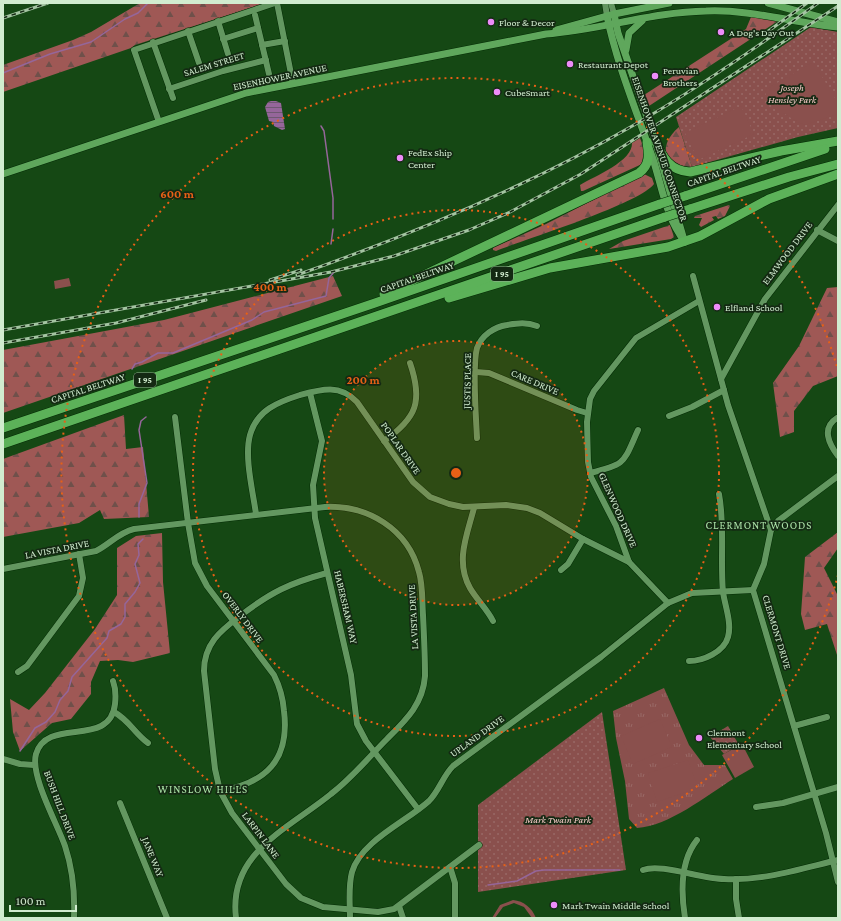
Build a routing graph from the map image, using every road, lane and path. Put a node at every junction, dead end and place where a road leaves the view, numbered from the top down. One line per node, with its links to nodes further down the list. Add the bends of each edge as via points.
1 (276, 3): 9 (street); 17 (street)
2 (605, 3): 7 (street)
3 (611, 3): 7 (street)
4 (669, 3): 7 (main road, EISENHOWER AVENUE)
5 (768, 3): 10 (main road)
6 (255, 15): 13 (street)
7 (611, 15): 11 (main road, EISENHOWER AVENUE CONNECTOR); 15 (main road, EISENHOWER AVENUE)
8 (652, 17): 11 (main road, EISENHOWER AVENUE); 12 (main road, EISENHOWER AVENUE, via 691,11 728,10); 21 (main road, via 637,24 629,32 625,44)
9 (218, 21): 14 (street); 16 (street)
10 (838, 22)
11 (613, 25): 15 (main road, EISENHOWER AVENUE); 21 (main road, EISENHOWER AVENUE CONNECTOR); 29 (main road, EISENHOWER AVENUE CONNECTOR)
12 (838, 26)
13 (258, 28): 16 (street); 19 (street)
14 (188, 31): 18 (street); 23 (street)
15 (546, 34): 25 (main road, EISENHOWER AVENUE)
16 (223, 38): 20 (street)
17 (285, 41): 19 (street); 25 (street)
18 (153, 42): 26 (street); 28 (street, via 134,50)
19 (262, 45): 22 (street)
20 (228, 54)
21 (626, 56): 29 (main road, EISENHOWER AVENUE CONNECTOR)
22 (266, 60): 24 (street); 26 (street, SALEM STREET)
23 (199, 63)
24 (269, 74)
25 (293, 84): 28 (main road, EISENHOWER AVENUE, via 246,93)
26 (169, 89): 27 (street)
27 (173, 98)
28 (159, 122): 33 (main road, EISENHOWER AVENUE)
29 (651, 141): 30 (highway, via 668,163 678,170 690,172); 38 (main road, EISENHOWER AVENUE CONNECTOR, via 668,208 677,231); 43 (highway, via 648,161 639,173 366,302)
30 (838, 141)
31 (838, 145): 43 (highway, CAPITAL BELTWAY / I 95, bridge)
32 (838, 164): 42 (highway, I 95, bridge, via 665,217)
33 (3, 174)
34 (838, 174): 38 (highway, via 770,199)
35 (838, 205): 36 (street, ELMWOOD DRIVE)
36 (817, 230): 37 (street); 46 (street, ELMWOOD DRIVE, via 766,299)
37 (838, 241)
38 (685, 242): 42 (highway, via 550,268)
39 (693, 276): 40 (street)
40 (699, 301): 46 (street); 49 (street, GLENWOOD DRIVE, via 632,342 594,391)
41 (537, 326): 45 (street, JUSTIS PLACE, via 522,323 502,326 490,332 482,339 478,348)
42 (338, 330): 57 (highway, I 95)
43 (288, 332): 53 (highway, CAPITAL BELTWAY / I 95)
44 (410, 363): 56 (street, via 417,387 415,408 404,426)
45 (476, 372): 49 (street, CARE DRIVE, via 489,373); 55 (street, JUSTIS PLACE)
46 (721, 379): 47 (street)
47 (724, 390): 50 (street); 66 (street)
48 (310, 393): 56 (street, POPLAR DRIVE, via 330,389 350,396); 62 (street, HABERSHAM WAY, via 322,441 313,485); 64 (street, POPLAR DRIVE, via 273,405 253,428 248,452)
49 (587, 413): 59 (street, GLENWOOD DRIVE)
50 (668, 416)
51 (175, 417): 65 (street, OVERLY DRIVE)
52 (837, 418): 58 (street, via 831,423 828,436)
53 (3, 428)
54 (638, 430): 59 (street, via 628,456 620,464)
55 (477, 438)
56 (384, 441): 63 (street, POPLAR DRIVE, via 413,482 425,493 449,504)
57 (3, 444)
58 (838, 456)
59 (590, 473): 69 (street, GLENWOOD DRIVE, via 616,526)
60 (838, 476): 66 (street)
61 (719, 494): 74 (street)
62 (314, 508): 64 (street, LA VISTA DRIVE); 72 (street, HABERSHAM WAY); 85 (street, LA VISTA DRIVE, via 349,508 380,519 405,542 414,557 419,573 422,589 425,671 423,690 412,714)
63 (474, 508): 67 (street, POPLAR DRIVE, via 506,505 527,508); 77 (street, via 463,546 462,566 470,588)
64 (256, 514): 65 (street, LA VISTA DRIVE)
65 (188, 523): 68 (street, LA VISTA DRIVE, via 126,531 96,551); 76 (street, OVERLY DRIVE, via 198,571)
66 (771, 530): 73 (street, CLERMONT DRIVE, via 764,564)
67 (583, 539): 69 (street, POPLAR DRIVE); 71 (street, via 568,564)
68 (79, 554): 70 (street, LA VISTA DRIVE); 79 (street, via 83,578 79,596 28,666)
69 (629, 562): 75 (street, GLENWOOD DRIVE)
70 (3, 569)
71 (561, 570)
72 (327, 573): 76 (street, LARPIN LANE, via 280,588 264,597); 85 (street, HABERSHAM WAY, via 351,675 358,724 362,736)
73 (753, 590): 74 (street); 83 (street, CLERMONT DRIVE)
74 (723, 592): 75 (street, via 692,593); 78 (street, via 728,638 718,650 699,661)
75 (668, 603): 93 (street, UPLAND DRIVE, via 601,657 453,766 432,797)
76 (234, 621): 89 (street, LARPIN LANE, via 212,640 206,651 204,664 215,768); 89 (street, OVERLY DRIVE, via 277,681 282,697 285,731 279,754 265,774 244,786)
77 (493, 621)
78 (689, 661)
79 (18, 672)
80 (113, 680): 81 (street, via 116,689)
81 (114, 712): 84 (street, via 124,717); 87 (street, BUSH HILL DRIVE, via 104,724 89,731 56,734 47,738 41,743)
82 (827, 717): 83 (street)
83 (794, 726): 90 (street, CLERMONT DRIVE)
84 (148, 743)
85 (374, 752): 93 (street, HABERSHAM WAY); 96 (street, LA VISTA DRIVE, via 332,794)
86 (3, 759): 87 (street)
87 (34, 765): 105 (street, BUSH HILL DRIVE, via 69,862 74,889)
88 (838, 787): 90 (street)
89 (220, 791): 96 (street, LARPIN LANE, via 232,813)
90 (814, 794): 92 (street, via 780,804); 97 (street, CLERMONT DRIVE)
91 (120, 803): 106 (street, JANE WAY)
92 (756, 807)
93 (418, 809): 104 (street, UPLAND DRIVE, via 367,848 358,858 351,878)
94 (697, 840): 100 (street, via 690,850)
95 (479, 845): 98 (street, LARPIN LANE)
96 (260, 850): 104 (street, LARPIN LANE, via 286,884 301,898 323,907); 107 (street, LA VISTA DRIVE, via 248,862 238,882 234,902)
97 (836, 861): 101 (street, via 770,876); 102 (street, CLERMONT DRIVE)
98 (450, 867): 103 (street, LARPIN LANE); 110 (street, via 455,883)
99 (643, 870): 100 (street, via 653,868)
100 (685, 874): 101 (street); 111 (street, via 682,893)
101 (736, 879): 112 (street)
102 (838, 882)
103 (399, 906): 104 (street, LARPIN LANE, via 383,912); 109 (street)
104 (350, 910): 108 (street, UPLAND DRIVE)
105 (74, 918)
106 (167, 918)
107 (236, 918)
108 (350, 918)
109 (403, 918)
110 (455, 918)
111 (685, 918)
112 (739, 918)

